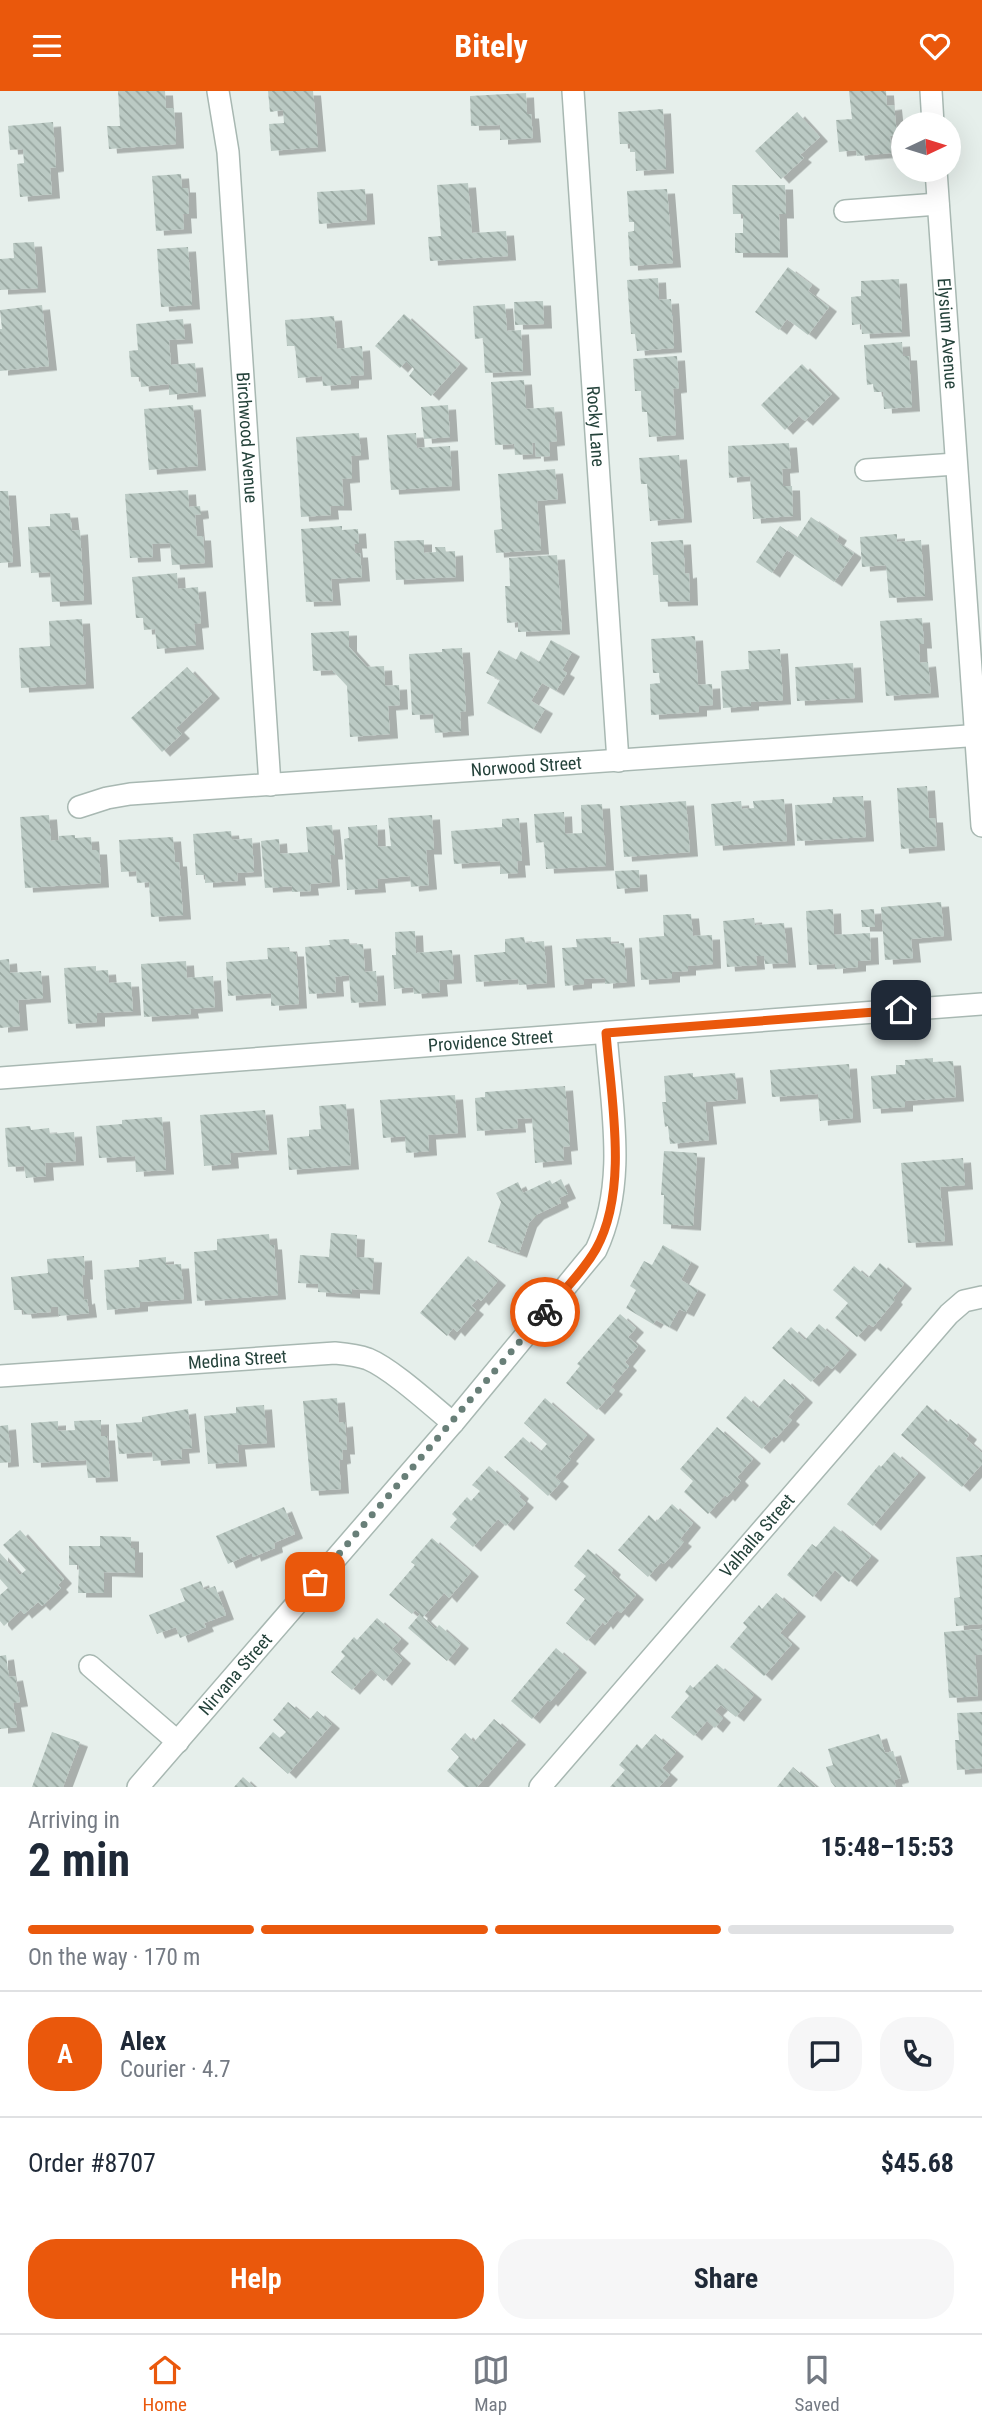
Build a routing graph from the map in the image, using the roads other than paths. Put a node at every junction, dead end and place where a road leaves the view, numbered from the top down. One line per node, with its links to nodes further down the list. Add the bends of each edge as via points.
1 (218, 91): 12 (street, Birchwood Avenue, via 228,152)
2 (573, 91): 11 (street, Rocky Lane)
3 (931, 91): 4 (street)
4 (932, 112)
5 (937, 182): 6 (street, Elysium Avenue)
6 (938, 204): 7 (street); 8 (street, Elysium Avenue)
7 (845, 211)
8 (956, 464): 9 (street); 10 (street, Elysium Avenue)
9 (866, 470)
10 (979, 735): 11 (street, Norwood Street); 14 (street, Elysium Avenue)
11 (618, 761): 12 (street, Norwood Street)
12 (270, 785): 13 (street, Norwood Street, via 130,794)
13 (79, 807)
14 (982, 826)
15 (982, 1004): 16 (street, Providence Street)
16 (606, 1033): 17 (street, Providence Street); 20 (street, Nirvana Street, via 615,1153 607,1226 588,1261)
17 (0, 1078)
18 (982, 1297): 24 (street, Valhalla Street, via 964,1301 948,1314)
19 (0, 1376): 20 (street, Medina Street, via 350,1354 382,1367)
20 (453, 1423): 22 (street, Nirvana Street)
21 (90, 1667): 22 (street)
22 (178, 1742): 23 (street, Nirvana Street)
23 (138, 1787)
24 (540, 1787)

